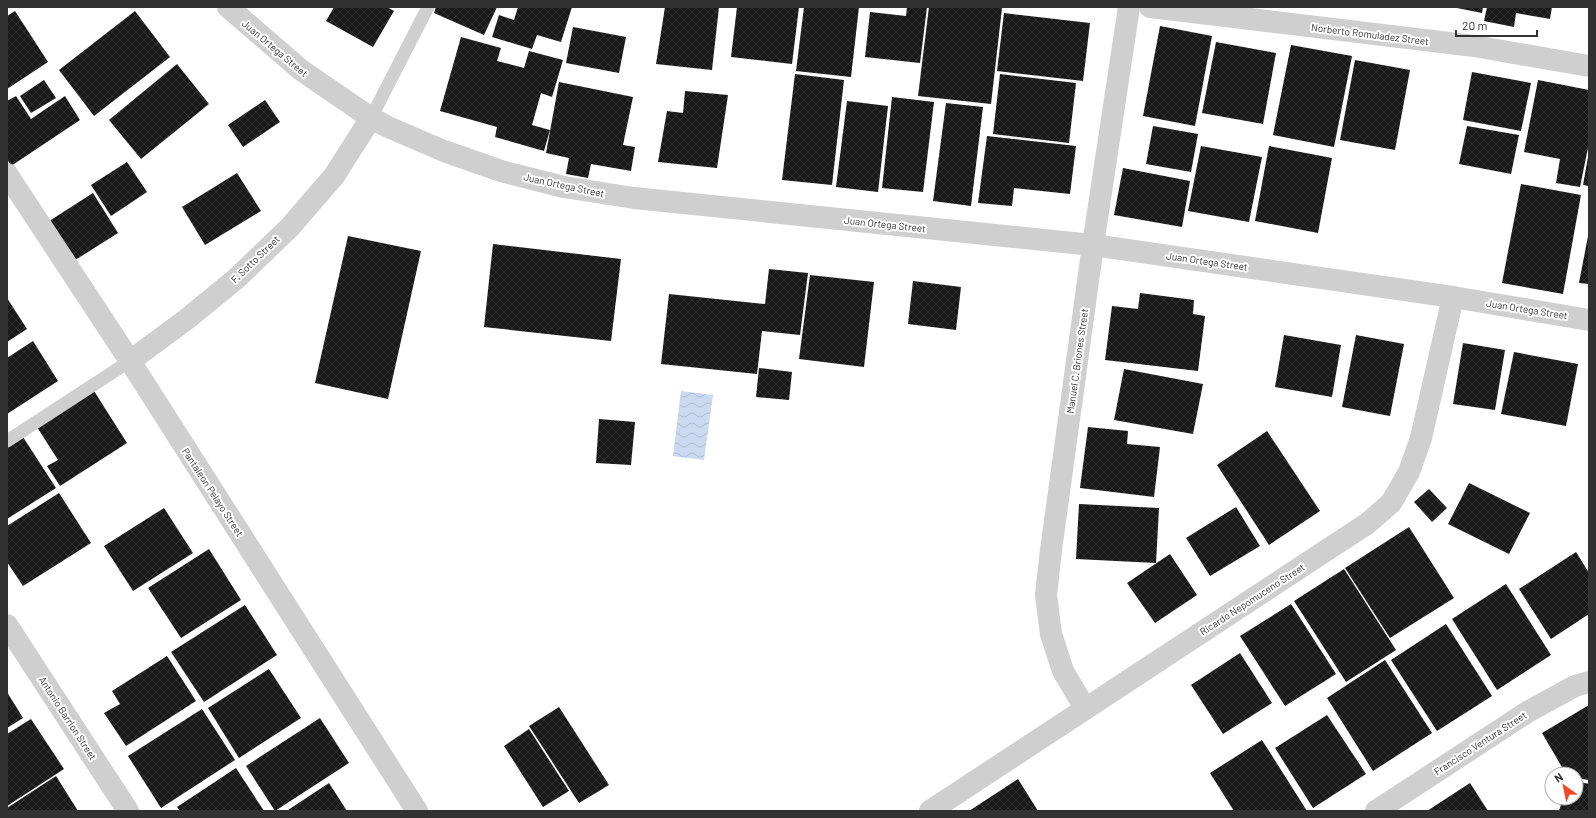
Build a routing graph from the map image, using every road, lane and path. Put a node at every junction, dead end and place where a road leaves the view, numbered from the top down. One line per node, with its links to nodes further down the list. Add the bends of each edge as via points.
1 (228, 7): 6 (street, Juan Ortega Street, via 301,70)
2 (428, 7): 6 (lane, F. Sotto Street)
3 (1129, 7): 8 (street, Manuel C. Briones Street)
4 (1150, 7): 5 (street, Norberto Romuladez Street, via 1474,46)
5 (1589, 66)
6 (371, 118): 8 (street, Juan Ortega Street, via 388,128 444,151 501,171 564,187 634,198); 11 (street, F. Sotto Street, via 334,176 290,227 237,278)
7 (7, 174): 11 (street, Pantaleon Pelayo Street)
8 (1093, 245): 9 (street, Juan Ortega Street); 15 (street, Manuel C. Briones Street, via 1046,594 1051,634 1063,671)
9 (1453, 297): 10 (street, Juan Ortega Street); 15 (street, Ricardo Nepomuceno Street, via 1421,438 1409,472 1390,503 1368,523)
10 (1589, 320)
11 (130, 361): 12 (lane, F. Sotto Street); 17 (street, Pantaleon Pelayo Street)
12 (7, 441)
13 (7, 625): 16 (street, Antonio Barrion Street)
14 (1589, 682): 19 (street, Francisco Ventura Street, via 1575,686 1529,711)
15 (1085, 708): 18 (street, Ricardo Nepomuceno Street)
16 (128, 811)
17 (417, 811)
18 (930, 811)
19 (1376, 811)

